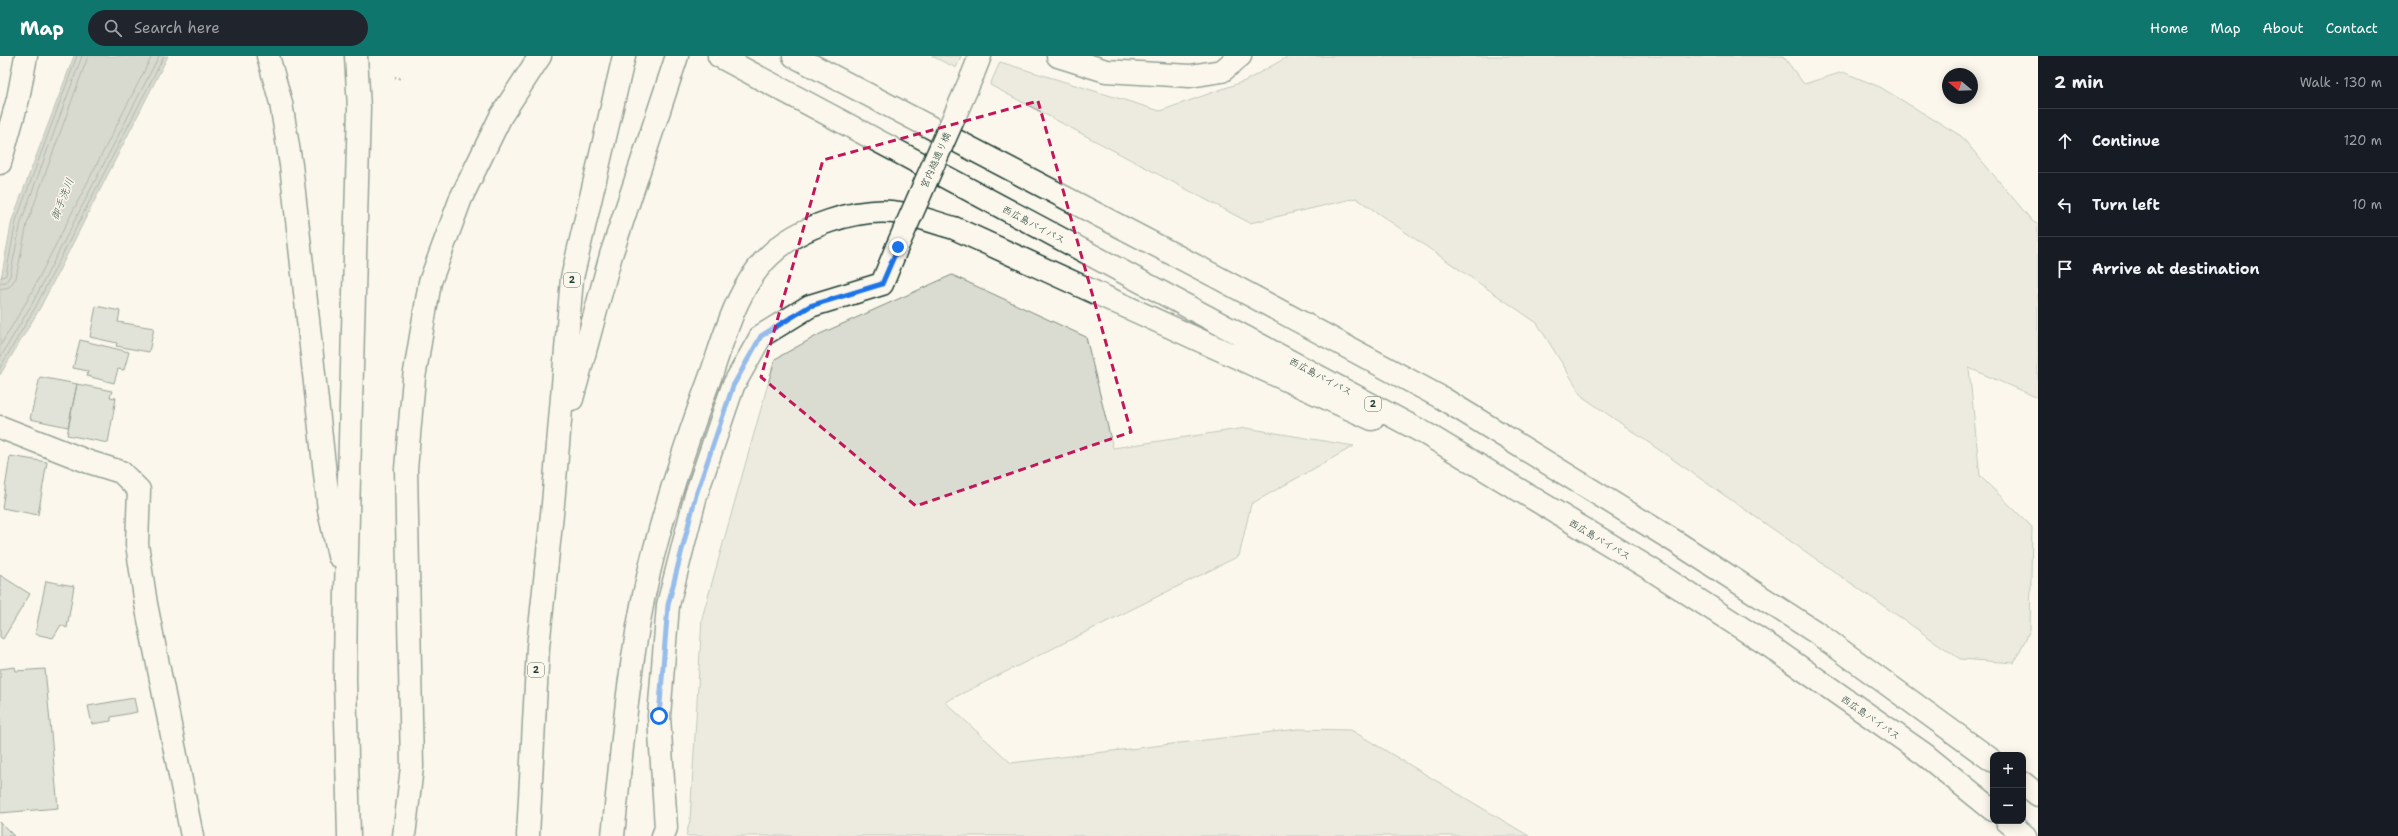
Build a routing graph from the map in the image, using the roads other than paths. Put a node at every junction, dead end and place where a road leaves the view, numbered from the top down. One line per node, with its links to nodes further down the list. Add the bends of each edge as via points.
1 (26, 56): 12 (main road, via 18,99)
2 (268, 56): 16 (main road, via 281,103 291,165 329,510)
3 (356, 56): 16 (main road, via 360,108)
4 (540, 56): 24 (main road, via 501,116 461,198 430,282 414,378 406,469 412,767)
5 (677, 56): 14 (main road, via 609,263 570,405)
6 (719, 56): 15 (main road, 西広島バイパス / 2, via 1314,372 1428,435)
7 (794, 56): 17 (main road, via 1199,267 1442,398 1676,542 1817,633)
8 (1058, 56): 9 (main road, via 1106,71 1190,76 1222,71)
9 (1240, 56)
10 (624, 58): 14 (main road, 2, via 572,278)
11 (977, 65): 27 (main road, 宮内越通り橋, bridge, via 882,284 810,306 761,336 733,386 696,495 668,605 659,716 666,828)
12 (0, 162)
13 (0, 427): 22 (main road, via 121,472 139,490 137,544 146,604)
14 (553, 504): 25 (main road, 2, via 538,647)
15 (1553, 511): 20 (main road, 西広島バイパス / 2, via 1652,570 1771,647 1924,754); 26 (main road, via 1417,439 954,228 900,213 872,212 844,217 817,226 791,239 769,256 749,281 736,307 670,492 649,572 635,646)
16 (346, 589): 23 (main road, via 345,680)
17 (1990, 759)
18 (2026, 785): 19 (main road)
19 (2038, 795)
20 (1990, 808)
21 (2011, 824): 28 (main road)
22 (192, 836)
23 (349, 836)
24 (404, 836)
25 (528, 836)
26 (613, 836)
27 (663, 836)
28 (2025, 836)

